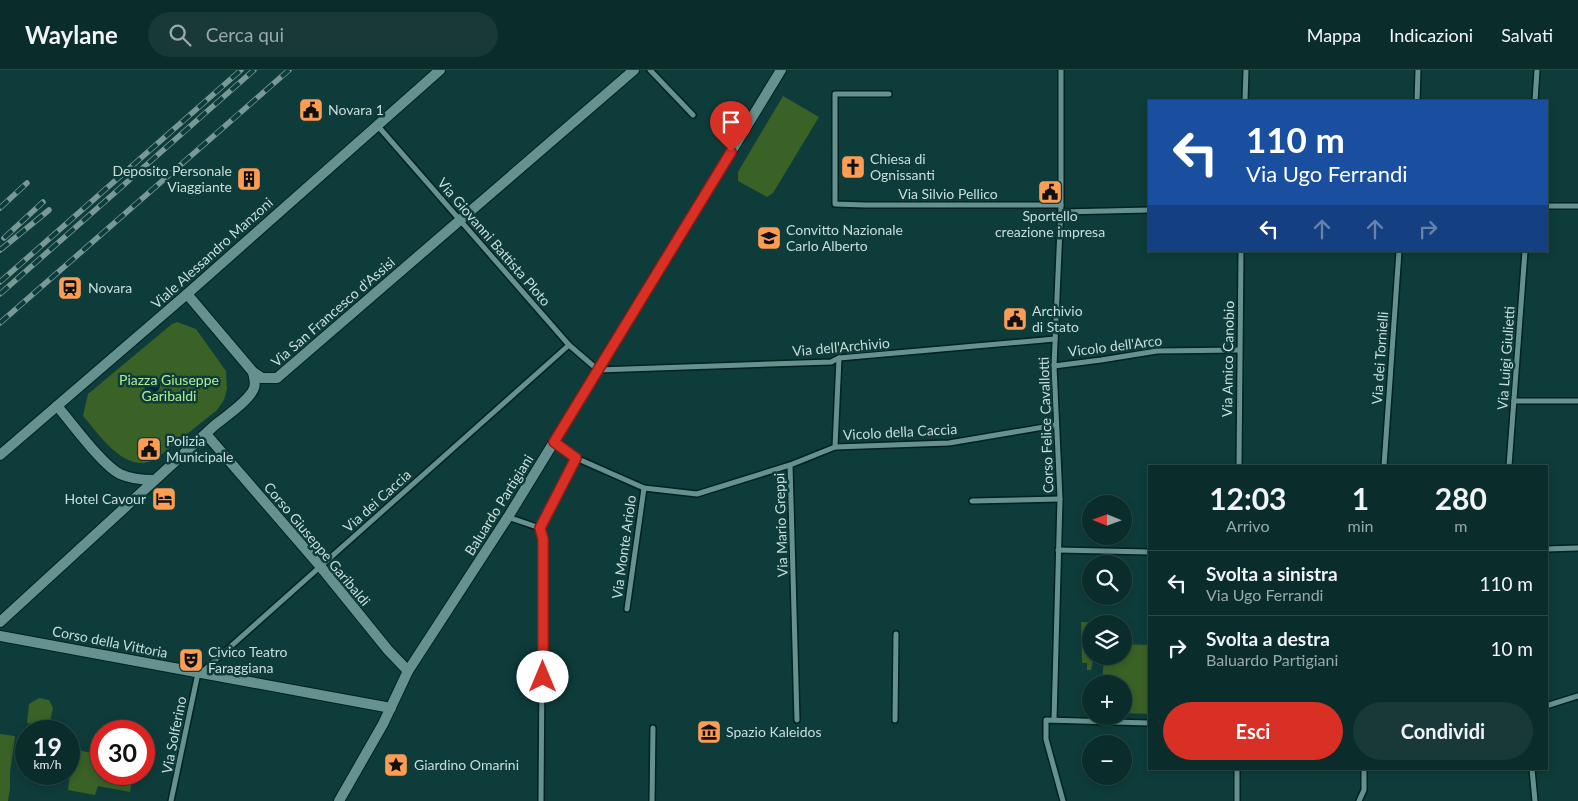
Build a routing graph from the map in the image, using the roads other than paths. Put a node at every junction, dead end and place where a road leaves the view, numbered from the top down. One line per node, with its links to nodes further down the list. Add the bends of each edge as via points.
1 (440, 70): 14 (street, Viale Alessandro Manzoni)
2 (634, 70): 20 (street, Via San Francesco d'Assisi)
3 (650, 70): 13 (street)
4 (781, 70): 30 (street, Baluardo Partigiani)
5 (1061, 70): 15 (street, Corso Felice Cavallotti)
6 (1246, 70): 10 (street)
7 (1418, 70): 11 (street)
8 (1537, 70): 12 (street)
9 (889, 94): 15 (street, Via Silvio Pellico, via 835,94 835,204)
10 (1245, 100)
11 (1416, 100)
12 (1535, 100)
13 (693, 115)
14 (377, 125): 20 (street, Via Giovanni Battista Ploto); 24 (street, Viale Alessandro Manzoni)
15 (1061, 205): 19 (street, Corso Felice Cavallotti)
16 (1548, 206): 17 (street)
17 (1578, 206)
18 (1148, 210): 19 (street)
19 (1061, 212): 25 (street, Corso Felice Cavallotti)
20 (460, 220): 26 (street, Via Giovanni Battista Ploto); 31 (street, Via San Francesco d'Assisi, via 277,378 262,378)
21 (1241, 252): 27 (street, Via Amico Canobio)
22 (1399, 252): 43 (street, Via dei Tornielli)
23 (1525, 252): 32 (street, Via Luigi Giulietti)
24 (187, 294): 31 (street); 34 (street, Viale Alessandro Manzoni)
25 (1055, 340): 28 (street, Via dell'Archivio); 29 (street, Corso Felice Cavallotti)
26 (569, 345): 30 (street, Via Giovanni Battista Ploto); 55 (street, Via dei Caccia)
27 (1239, 350): 29 (street, Vicolo dell'Arco, via 1157,350); 42 (street, Via Amico Canobio)
28 (839, 358): 30 (street, Via dell'Archivio, via 830,362); 38 (street)
29 (1054, 366): 35 (street, Corso Felice Cavallotti)
30 (598, 370): 37 (street, Baluardo Partigiani)
31 (253, 372): 36 (street, Via San Francesco d'Assisi, via 255,387 251,395)
32 (1514, 401): 33 (street); 44 (street, Via Luigi Giulietti)
33 (1578, 401)
34 (57, 406): 39 (street, Viale Alessandro Manzoni); 45 (street, via 109,467 138,479)
35 (1056, 425): 38 (street, Vicolo della Caccia, via 948,443); 47 (street, Corso Felice Cavallotti)
36 (206, 434): 45 (street, Via San Francesco d'Assisi); 55 (street, Corso Giuseppe Garibaldi)
37 (554, 442): 40 (street); 49 (street, Baluardo Partigiani)
38 (835, 447): 41 (street, Via Mario Greppi)
39 (0, 455)
40 (576, 458): 46 (street); 50 (street)
41 (790, 464): 46 (street, via 698,494); 65 (street, Via Mario Greppi)
42 (1239, 465)
43 (1384, 465)
44 (1509, 465)
45 (154, 480): 57 (street, Via San Francesco d'Assisi)
46 (644, 488): 56 (street, Via Monte Ariolo)
47 (1060, 499): 48 (street); 53 (street, Corso Felice Cavallotti)
48 (972, 501)
49 (508, 517): 50 (street); 60 (street, Baluardo Partigiani)
50 (540, 528): 75 (street, via 543,539)
51 (1548, 548): 52 (street)
52 (1578, 548)
53 (1058, 550): 54 (street); 67 (street, Corso Felice Cavallotti)
54 (1148, 552)
55 (320, 566): 60 (street, Corso Giuseppe Garibaldi); 61 (street, Via dei Caccia)
56 (627, 609)
57 (0, 622)
58 (896, 634): 66 (street)
59 (0, 636): 61 (street, Corso della Vittoria)
60 (408, 671): 64 (street, Baluardo Partigiani)
61 (199, 673): 64 (street, Corso della Vittoria); 73 (street, Via Solferino)
62 (1578, 696): 63 (street)
63 (1548, 705)
64 (391, 708): 74 (street, Baluardo Partigiani)
65 (797, 720)
66 (895, 720)
67 (1054, 720): 68 (street); 77 (street, via 1046,720 1046,739)
68 (1148, 723)
69 (653, 728): 76 (street)
70 (1237, 770): 78 (street)
71 (1364, 770): 79 (street, via 1364,790)
72 (1532, 770): 80 (street)
73 (172, 801)
74 (339, 801)
75 (541, 801)
76 (652, 801)
77 (1063, 801)
78 (1237, 801)
79 (1359, 801)
80 (1535, 801)

